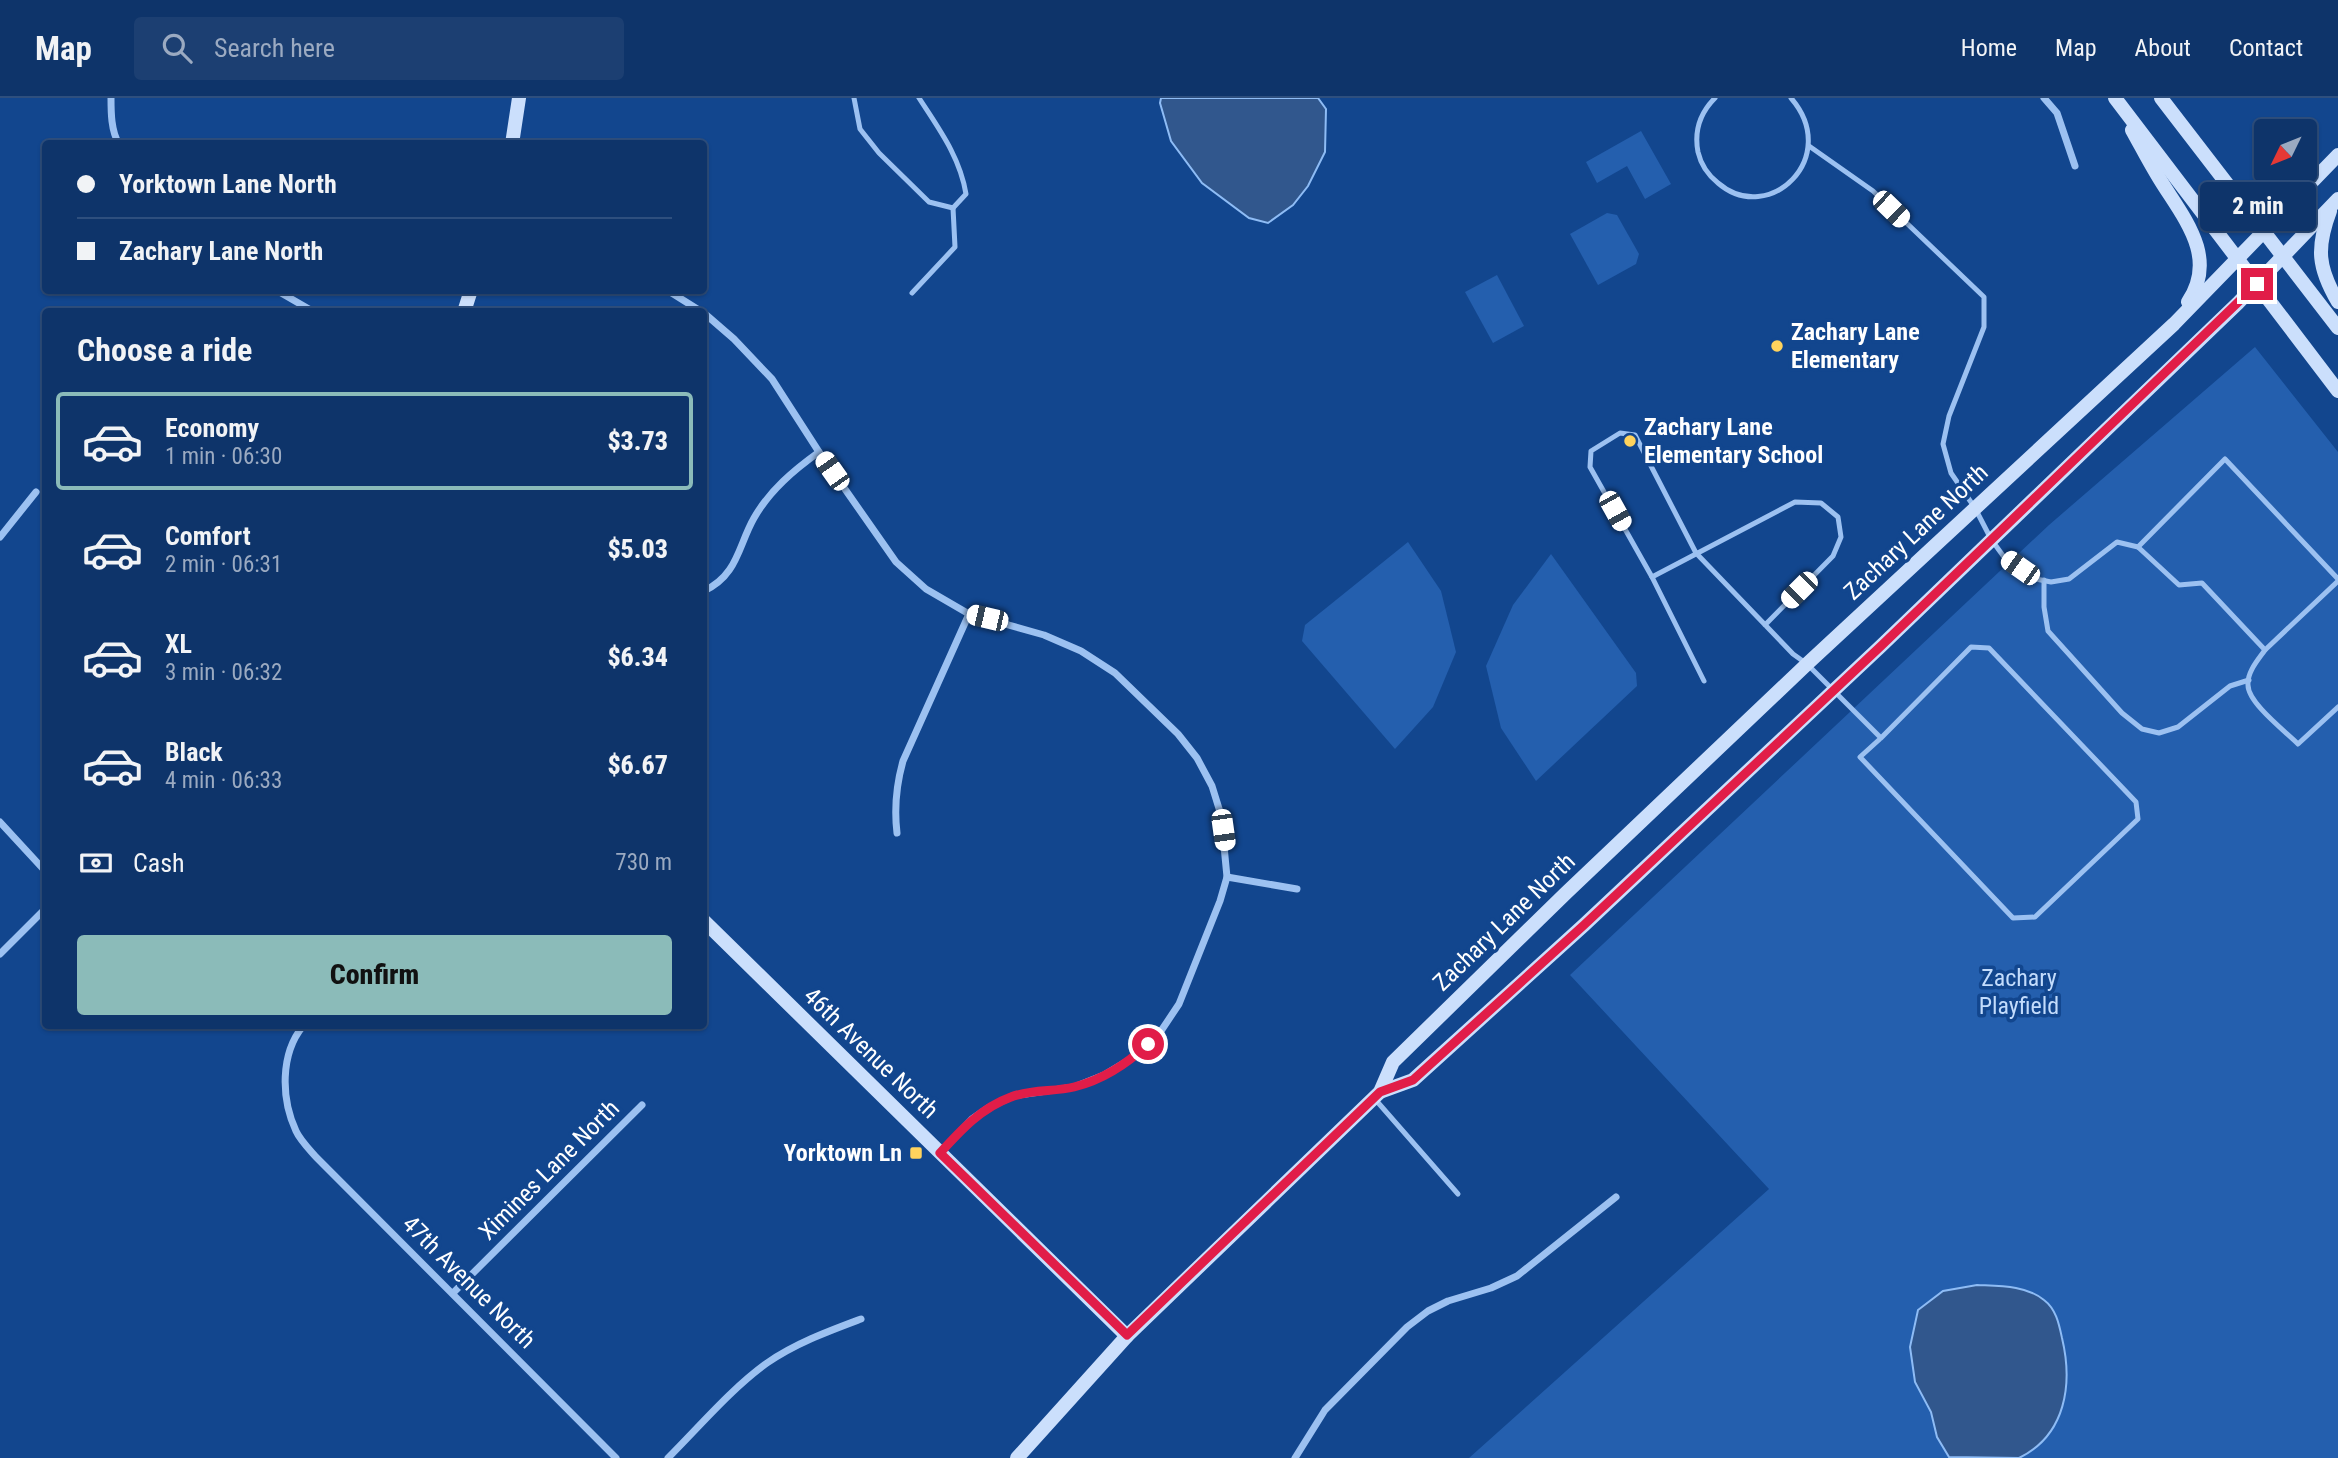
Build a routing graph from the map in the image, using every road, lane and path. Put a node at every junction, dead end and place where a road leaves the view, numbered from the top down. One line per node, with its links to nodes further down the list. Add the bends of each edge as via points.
1 (111, 98): 10 (street)
2 (519, 98): 11 (street)
3 (854, 98): 16 (lane, via 860,129 879,153 929,202)
4 (919, 98): 16 (lane, via 962,173 966,194)
5 (1715, 98): 12 (lane, via 1699,123 1696,142 1700,160 1724,188 1742,195 1778,191 1799,172)
6 (1791, 98): 12 (lane, via 1808,127)
7 (2044, 98): 14 (street, via 2057,113)
8 (2115, 98): 19 (street); 28 (street, via 2194,231 2201,261 2195,292)
9 (2161, 98): 17 (street)
10 (117, 140)
11 (513, 140)
12 (1809, 146): 33 (lane, via 1873,191 1984,297 1984,327 1949,416 1943,444 1951,473)
13 (2338, 155): 17 (street, Zachary Lane North)
14 (2075, 166)
15 (2335, 201): 18 (street, Zachary Lane North); 24 (street, via 2323,231 2320,263)
16 (953, 208): 21 (lane, via 955,247)
17 (2264, 230): 18 (street); 19 (street, Zachary Lane North)
18 (2284, 256): 20 (street, Zachary Lane North); 29 (street)
19 (2237, 258): 20 (street); 28 (street, Zachary Lane North)
20 (2257, 284): 30 (street); 35 (street, Zachary Lane North)
21 (912, 293)
22 (283, 294): 25 (street)
23 (674, 294): 26 (street)
24 (2338, 302)
25 (307, 308)
26 (696, 308)
27 (707, 315): 31 (street, via 772,379)
28 (2174, 324): 33 (street, Zachary Lane North)
29 (2338, 328)
30 (2338, 391)
31 (819, 452): 41 (street, via 775,490 754,518 730,571); 42 (street, via 896,562 926,589)
32 (36, 492): 34 (street)
33 (1975, 508): 35 (lane); 45 (street, Zachary Lane North)
34 (0, 537)
35 (1991, 539): 39 (lane, via 2004,557); 48 (street, Zachary Lane North)
36 (2138, 547): 39 (lane, via 2117,542 2069,579); 40 (lane, via 2225,459); 44 (lane, via 2179,585 2202,583)
37 (1696, 553): 38 (lane); 38 (lane, via 1635,435 1620,433 1591,451 1590,467); 43 (lane); 43 (lane, via 1795,502 1821,503 1838,517 1841,537 1833,556)
38 (1652, 577): 47 (lane)
39 (2044, 580): 46 (lane, via 2049,631 2142,729 2159,733 2178,727 2230,686)
40 (2338, 580): 44 (lane)
41 (707, 590)
42 (969, 614): 52 (street, via 903,761 896,786); 54 (street, via 1044,635 1081,651 1115,673 1178,734 1212,786 1221,815)
43 (1765, 625): 45 (lane)
44 (2265, 650): 46 (lane)
45 (1807, 664): 48 (lane); 60 (street, Zachary Lane North, via 1393,1062)
46 (2249, 680): 49 (lane, via 2253,700 2298,744)
47 (1704, 681)
48 (1833, 691): 50 (lane); 60 (street, Zachary Lane North, via 1413,1080)
49 (2338, 707)
50 (1881, 738): 50 (lane, via 1860,757 2013,918 2035,917 2138,819 2136,802 1989,648 1971,647)
51 (0, 822): 53 (street)
52 (897, 834)
53 (42, 868)
54 (1227, 877): 55 (street); 62 (street, via 1179,1004 1161,1031 1134,1057 1074,1087 1013,1096 988,1108)
55 (1297, 889)
56 (42, 912): 58 (street)
57 (707, 924): 62 (street, 46th Avenue North)
58 (0, 954)
59 (301, 1029): 65 (street, 47th Avenue North, via 286,1073 285,1099 296,1133)
60 (1377, 1095): 63 (lane); 67 (street, Zachary Lane North)
61 (642, 1105): 65 (street, Ximines Lane North)
62 (940, 1153): 67 (street, 46th Avenue North)
63 (1458, 1194)
64 (1616, 1197): 71 (street, via 1517,1276 1448,1301 1407,1327 1325,1410)
65 (453, 1293): 68 (street, 47th Avenue North)
66 (861, 1319): 69 (street, via 797,1345 767,1363)
67 (1127, 1335): 70 (street, Zachary Lane North)
68 (616, 1458)
69 (668, 1458)
70 (1017, 1458)
71 (1296, 1458)

